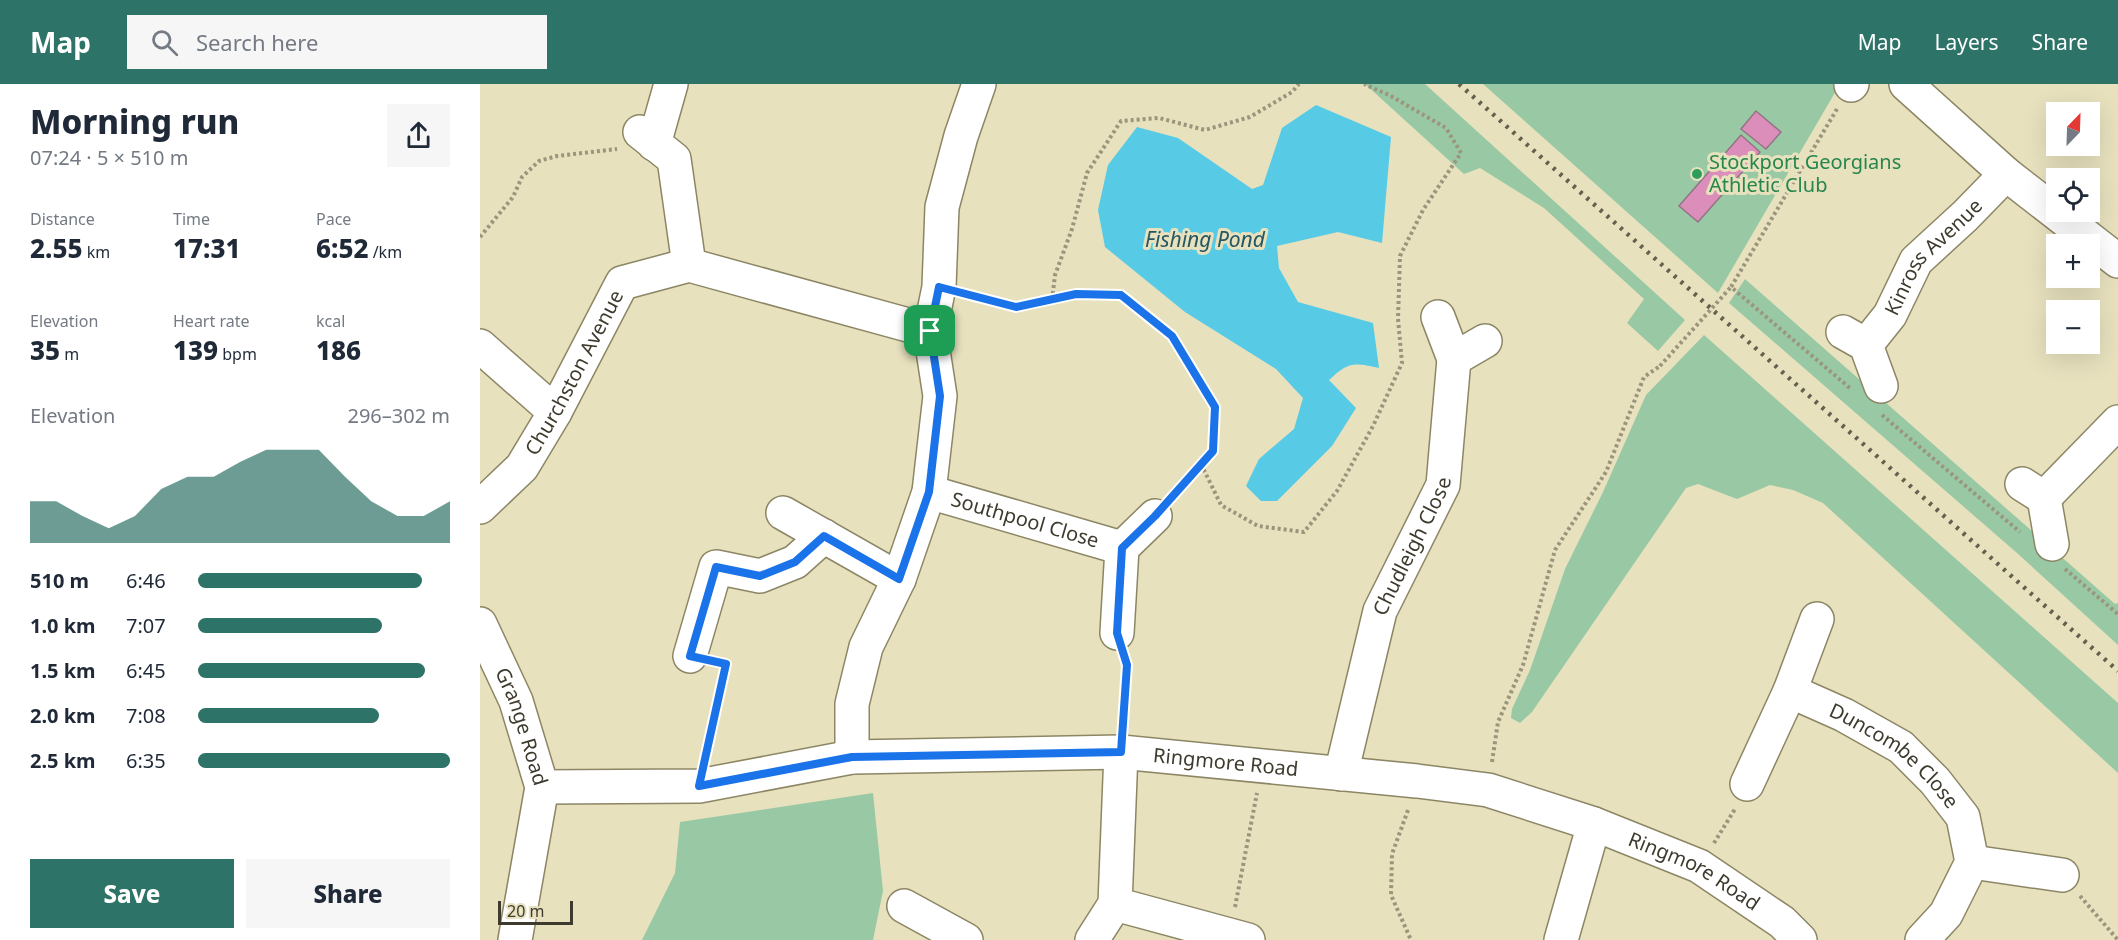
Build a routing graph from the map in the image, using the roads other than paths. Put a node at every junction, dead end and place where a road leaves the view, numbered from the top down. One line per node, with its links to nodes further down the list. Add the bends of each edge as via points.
1 (671, 84): 6 (street, via 647,138 674,159)
2 (980, 84): 8 (street, via 942,207 939,287)
3 (1906, 84): 4 (street)
4 (2006, 174): 5 (street); 12 (street, Kinross Avenue, via 1916,261 1890,315 1854,339)
5 (2118, 261)
6 (689, 265): 8 (street); 13 (street, Churchston Avenue, via 622,284)
7 (1438, 317): 11 (street, Chudleigh Close)
8 (930, 331): 15 (street, via 940,396)
9 (1485, 341): 11 (street)
10 (480, 346): 13 (street)
11 (1454, 359): 30 (street, Chudleigh Close, via 1443,485 1380,610)
12 (1871, 397)
13 (555, 412): 16 (street, Churchston Avenue, via 522,467)
14 (2118, 422): 21 (street, via 2033,491)
15 (929, 492): 20 (street, Southpool Close); 22 (street)
16 (480, 507)
17 (783, 513): 19 (street)
18 (1155, 516): 20 (street, Southpool Close)
19 (824, 536): 22 (street); 26 (street, via 795,562 760,576 716,567)
20 (1122, 548): 25 (street, Southpool Close)
21 (2055, 553)
22 (899, 579): 29 (street, via 866,647 852,704)
23 (1817, 619): 27 (street)
24 (480, 624): 32 (street, Grange Road, via 516,701)
25 (1117, 633)
26 (690, 656)
27 (1790, 691): 31 (street); 34 (street, Duncombe Close, via 1901,747 1963,817)
28 (1121, 752): 29 (street, Ringmore Road); 30 (street, Ringmore Road); 36 (street)
29 (852, 757): 32 (street, Ringmore Road, via 699,786)
30 (1341, 774): 33 (street, Ringmore Road, via 1488,790)
31 (1747, 784)
32 (542, 787): 39 (street, Grange Road)
33 (1594, 824): 42 (street); 43 (street, Ringmore Road, via 1699,866 1782,922)
34 (1972, 862): 35 (street); 44 (street, via 1947,914)
35 (2062, 875)
36 (1115, 904): 38 (street); 41 (street)
37 (904, 906): 40 (street)
38 (1238, 938)
39 (515, 940)
40 (966, 940)
41 (1092, 940)
42 (1561, 940)
43 (1800, 940)
44 (1922, 940)

